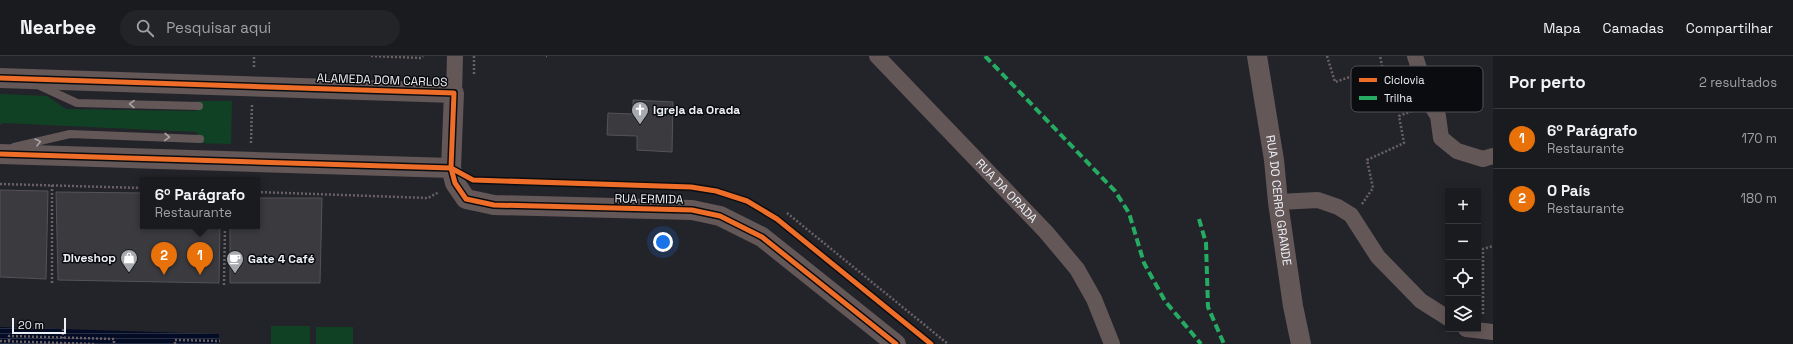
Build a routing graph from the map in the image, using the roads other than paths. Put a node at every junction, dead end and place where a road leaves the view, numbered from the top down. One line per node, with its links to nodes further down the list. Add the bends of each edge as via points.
1 (455, 56): 8 (street)
2 (876, 56): 18 (street, RUA DA ORADA, via 1046,232 1077,269 1094,299)
3 (1257, 56): 15 (street, RUA DO CERRO GRANDE, via 1274,160)
4 (1415, 56): 5 (street)
5 (1418, 66)
6 (0, 78): 7 (street, ALAMEDA DOM CARLOS)
7 (23, 78): 8 (street, ALAMEDA DOM CARLOS); 9 (lane, one-way to 7, via 77,103)
8 (454, 93): 14 (street, ALAMEDA DOM CARLOS)
9 (199, 106)
10 (1435, 112): 13 (street, via 1442,138 1457,151 1483,159)
11 (200, 139): 12 (lane, one-way to 11, via 70,134)
12 (0, 152): 14 (street, via 251,162)
13 (1493, 156)
14 (453, 176): 17 (street, RUA ERMIDA, via 466,199 494,205 692,210 720,216 762,237)
15 (1278, 202): 16 (street, via 1318,200 1338,207 1352,216 1378,257 1421,301); 19 (street, RUA DO CERRO GRANDE)
16 (1445, 316)
17 (896, 344)
18 (1112, 344)
19 (1301, 344)

